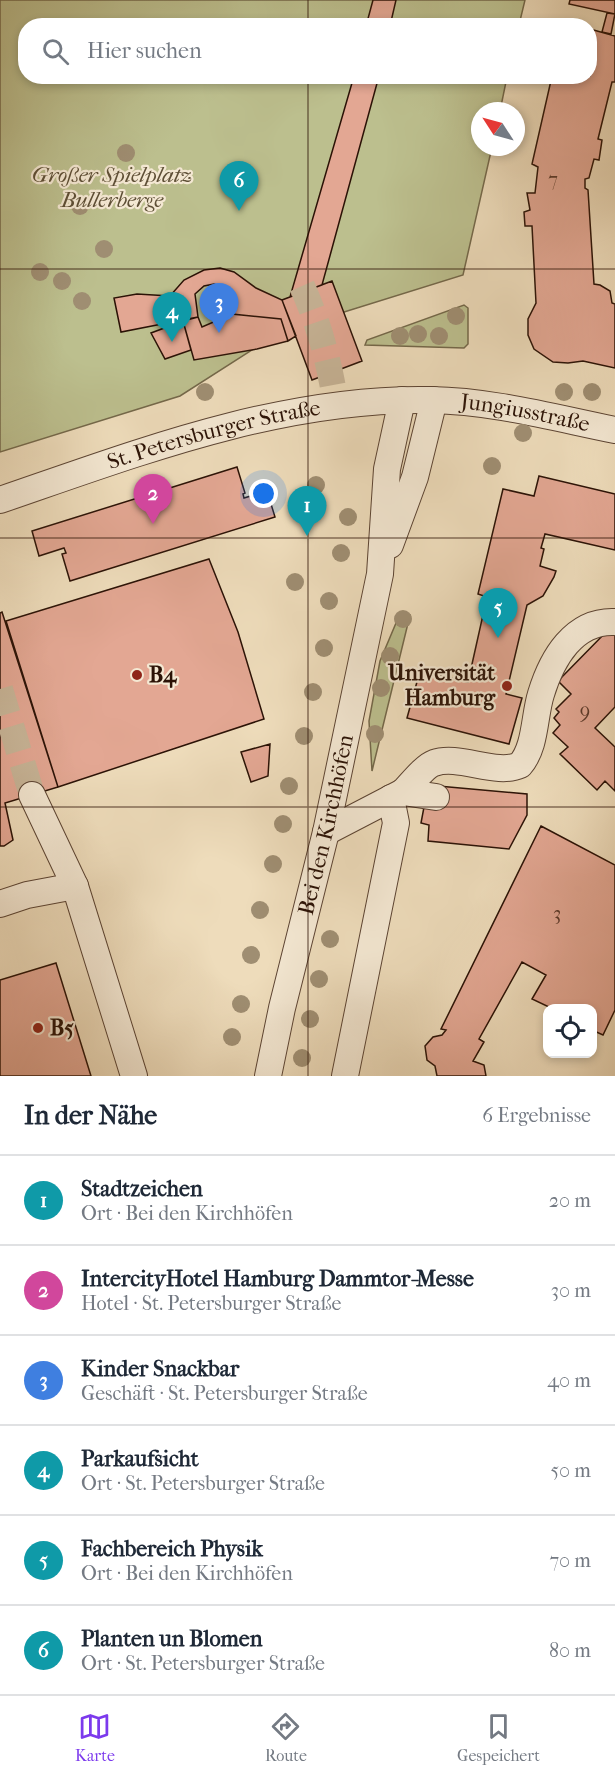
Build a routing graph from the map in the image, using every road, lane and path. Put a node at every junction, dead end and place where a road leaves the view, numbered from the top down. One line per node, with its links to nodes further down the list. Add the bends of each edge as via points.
1 (402, 400): 2 (street, St. Petersburger Straße); 4 (street, St. Petersburger Straße, via 286,412 220,428); 5 (street, Bei den Kirchhöfen, via 387,469)
2 (434, 400): 3 (street, Jungiusstraße, via 508,408); 5 (street, Bei den Kirchhöfen, via 415,477)
3 (615, 430)
4 (0, 500)
5 (380, 574): 10 (street, Bei den Kirchhöfen)
6 (615, 622): 8 (street, via 603,621 569,638 541,692 528,752 520,765 508,768 445,761 432,764)
7 (32, 795): 11 (street)
8 (397, 795): 9 (street); 10 (street); 15 (street, via 396,823)
9 (435, 797)
10 (326, 832): 14 (street, Bei den Kirchhöfen)
11 (75, 886): 12 (street); 13 (street)
12 (0, 904)
13 (135, 1076)
14 (268, 1076)
15 (345, 1076)

